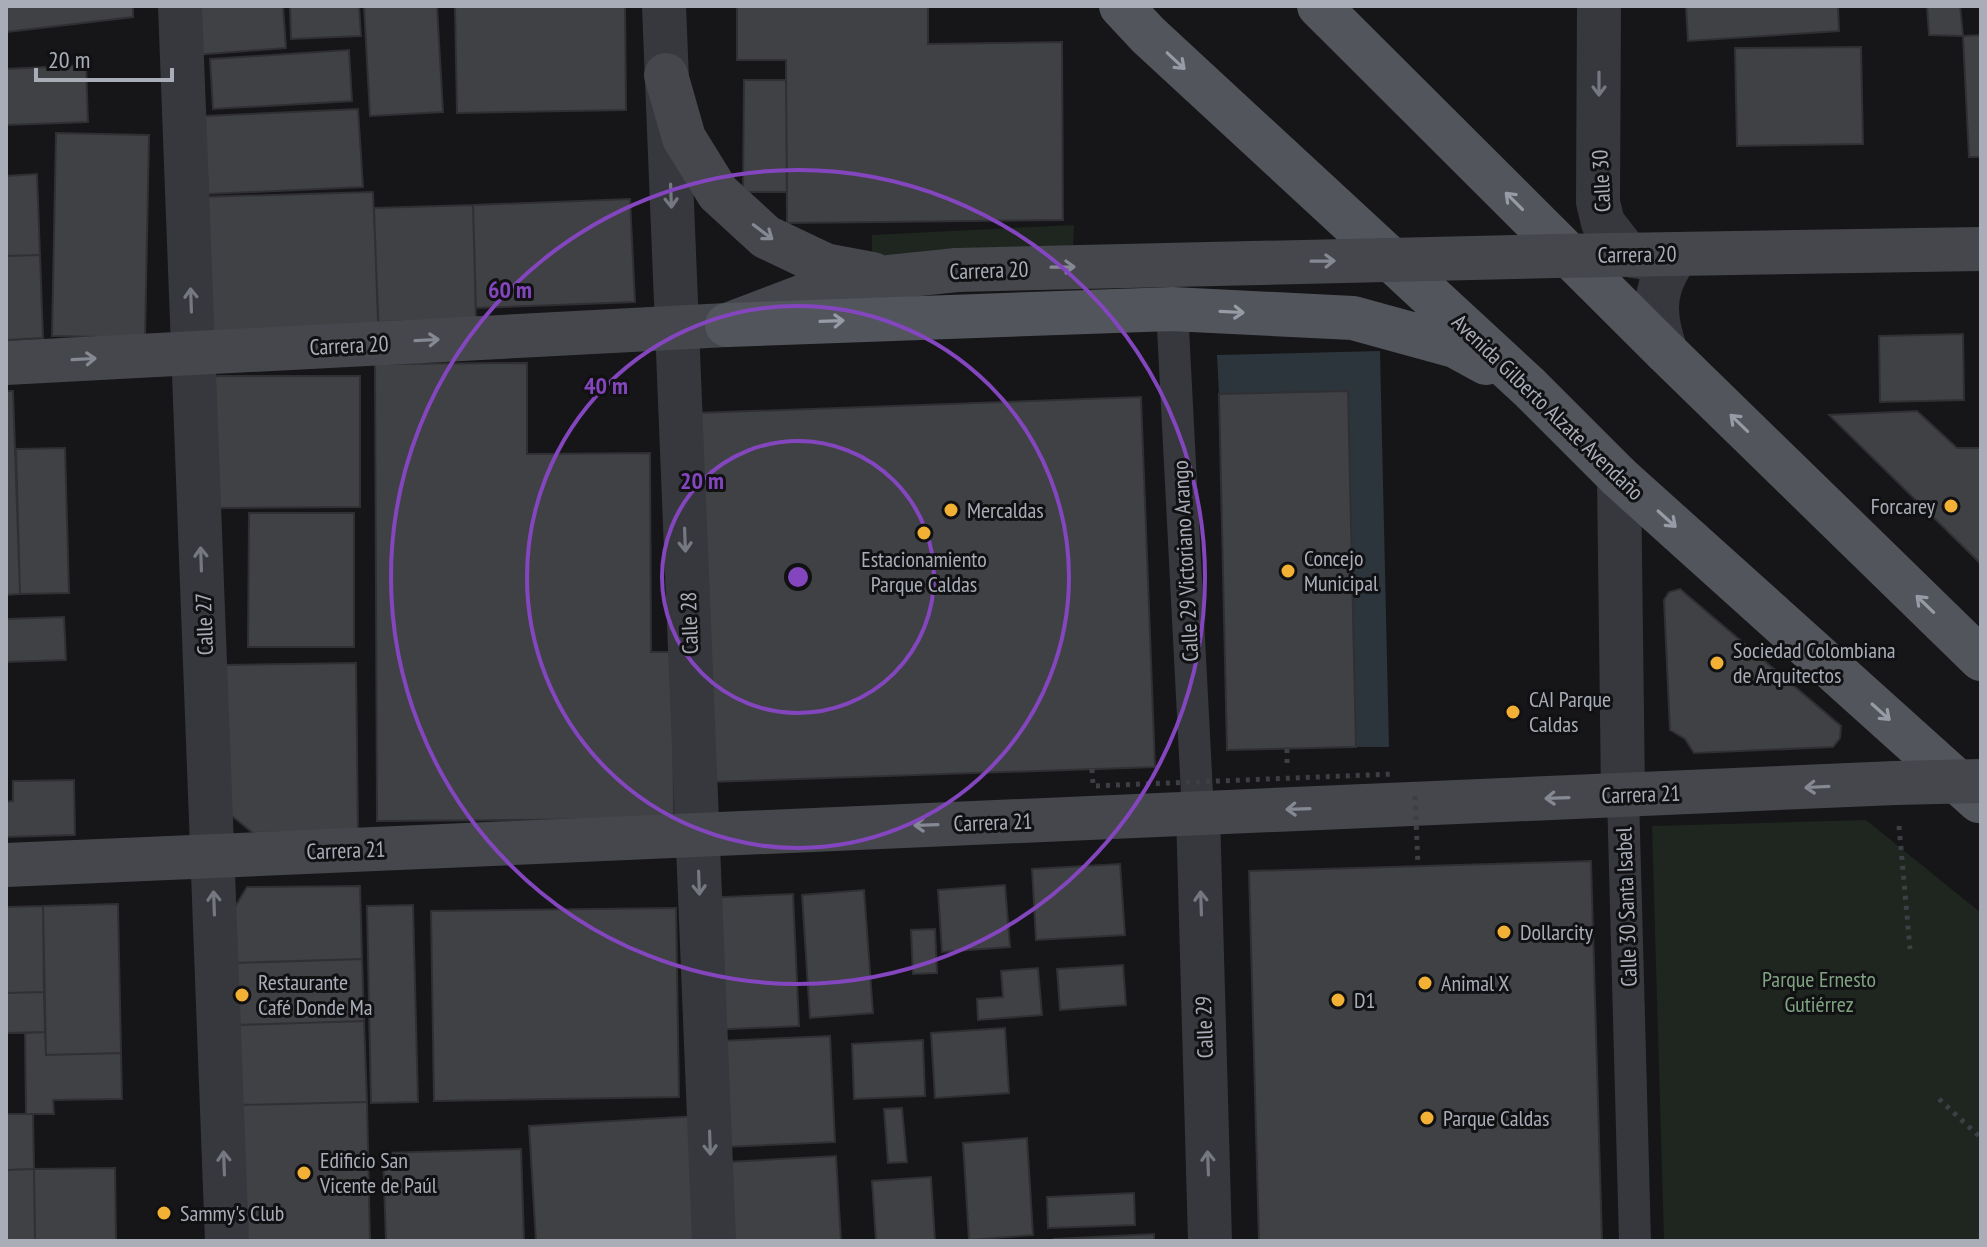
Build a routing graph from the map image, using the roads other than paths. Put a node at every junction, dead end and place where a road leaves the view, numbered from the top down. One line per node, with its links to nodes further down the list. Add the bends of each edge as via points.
1 (180, 6): 15 (street, Calle 27, one-way to 1)
2 (664, 6): 6 (street, Calle 28)
3 (1121, 6): 17 (main road, Avenida Gilberto Alzate Avendaño, one-way to 17)
4 (1319, 6): 14 (main road, one-way to 4)
5 (1599, 6): 9 (street, Calle 30, one-way to 9, via 1598,202 1603,223 1628,255)
6 (666, 75): 10 (main road, one-way to 10, via 684,138 727,202 766,237 825,265); 13 (street, Calle 28, one-way to 13)
7 (1981, 249): 10 (main road, Carrera 20, one-way to 7, bridge, via 957,270)
8 (1981, 255): 9 (street, Carrera 20)
9 (1672, 262): 14 (street, via 1659,282 1657,303)
10 (889, 277): 12 (main road, Carrera 20, via 806,295)
11 (1172, 309): 12 (main road, one-way to 11); 17 (main road, one-way to 17, via 1353,318 1455,346); 23 (street, Calle 29 Victoriano Arango)
12 (727, 325): 13 (main road, Carrera 20)
13 (677, 327): 15 (main road, Carrera 20, one-way to 13); 24 (street, Calle 28, one-way to 24)
14 (1666, 352): 19 (main road, one-way to 14)
15 (193, 353): 16 (main road, Carrera 20, one-way to 15); 25 (street, Calle 27, one-way to 15)
16 (6, 363)
17 (1530, 388): 18 (main road, Avenida Gilberto Alzate Avendaño)
18 (1619, 477): 21 (street, Calle 30 Santa Isabel); 22 (main road, Avenida Gilberto Alzate Avendaño, one-way to 22)
19 (1981, 659)
20 (1981, 781): 21 (main road, Carrera 21, one-way to 21, bridge)
21 (1623, 795): 23 (main road, Carrera 21, one-way to 23); 30 (street, Calle 30 Santa Isabel)
22 (1981, 802)
23 (1198, 813): 24 (main road, Carrera 21, one-way to 24); 29 (street, Calle 29, one-way to 23)
24 (697, 835): 25 (main road, Carrera 21); 28 (street, Calle 28, one-way to 28)
25 (213, 856): 26 (main road, Carrera 21); 27 (street, Calle 27, one-way to 25)
26 (6, 865)
27 (227, 1241)
28 (714, 1241)
29 (1210, 1241)
30 (1635, 1241)

